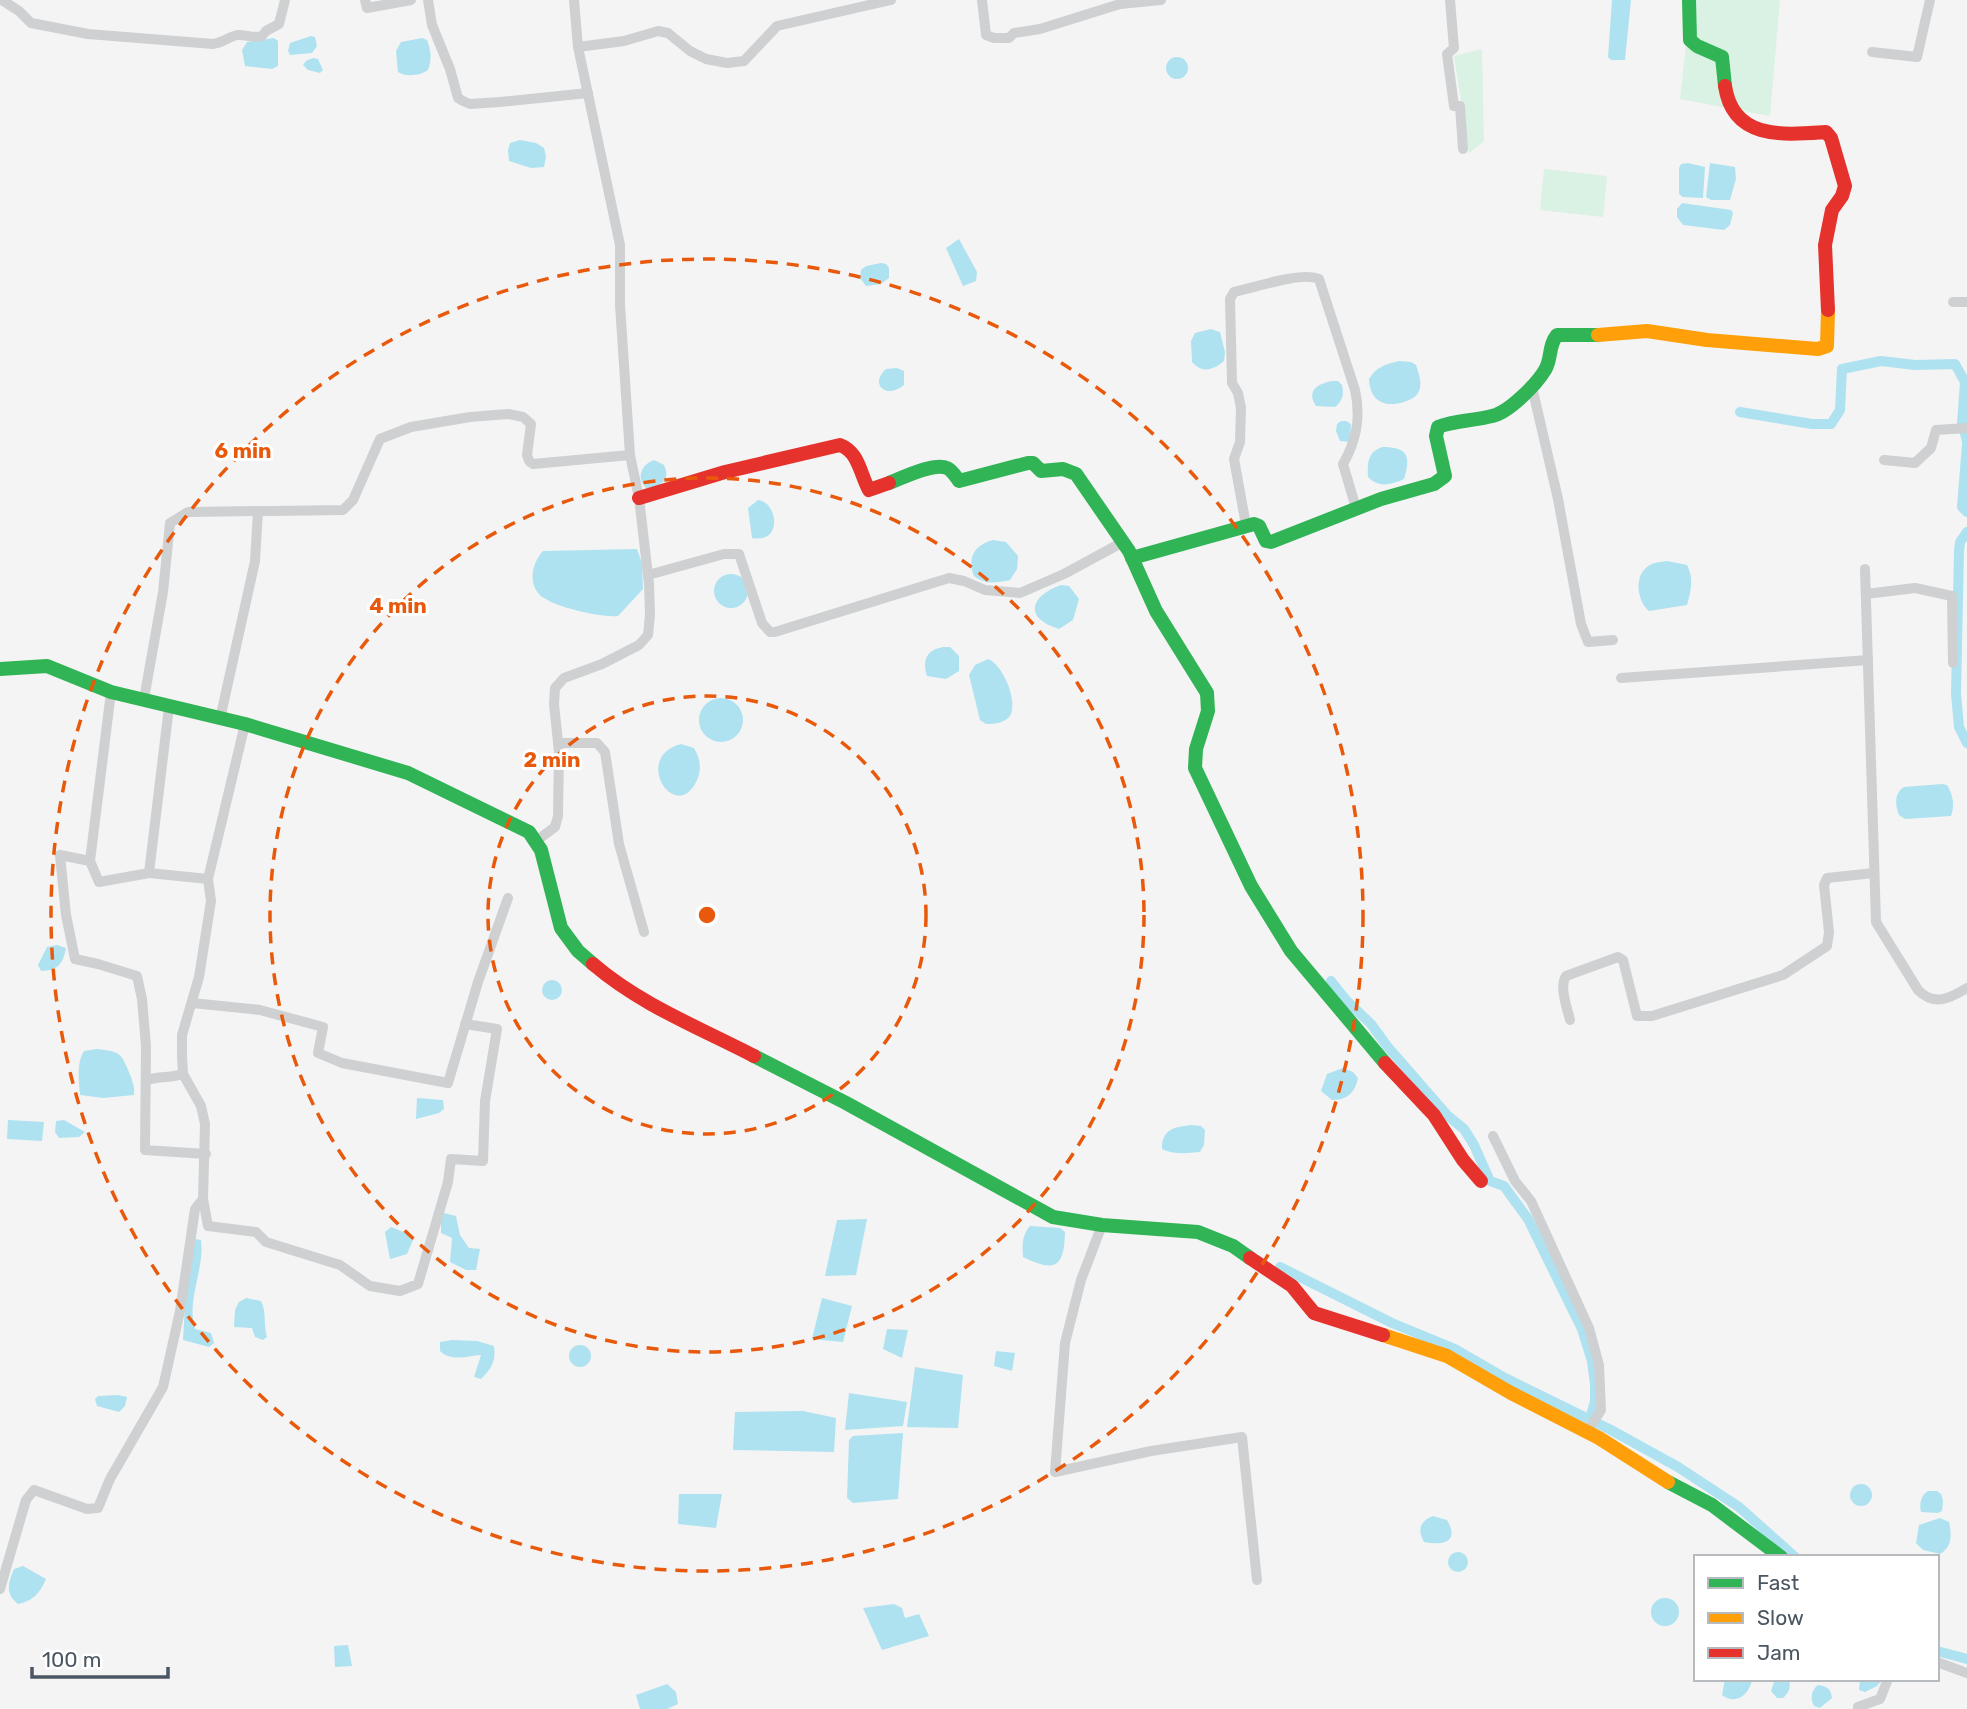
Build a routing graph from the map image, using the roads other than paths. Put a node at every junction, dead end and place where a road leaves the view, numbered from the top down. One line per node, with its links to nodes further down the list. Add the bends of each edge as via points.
1 (2, 0): 2 (street, via 31,23 88,34 213,44 238,35 262,36 279,24)
2 (285, 0)
3 (365, 0): 4 (street, via 368,8)
4 (411, 0)
5 (428, 0): 15 (street, via 432,25 463,101)
6 (574, 0): 13 (street)
7 (891, 0): 13 (street, via 778,26 744,61 706,59 658,31)
8 (982, 0): 9 (street, via 986,35 994,38 1009,38 1120,4)
9 (1161, 0)
10 (1450, 0): 16 (street, via 1454,48 1447,54 1454,106 1460,106)
11 (1689, 0): 19 (street, via 1690,40 1722,57 1734,114 1770,133 1826,132 1831,138 1845,186 1832,209 1825,245 1827,346 1707,340 1647,331 1560,334 1552,340 1547,368)
12 (1930, 0): 14 (street, via 1917,57)
13 (578, 47): 15 (street)
14 (1872, 52)
15 (589, 93): 21 (street, via 620,245)
16 (1463, 149)
17 (1953, 302): 18 (street)
18 (1967, 302)
19 (1532, 387): 24 (street, via 1494,416 1438,427 1443,480); 32 (street, via 1581,624 1588,642)
20 (1967, 428): 22 (street, via 1936,430 1931,448 1915,463)
21 (630, 456): 23 (street); 25 (street, via 533,464 527,455 531,424 523,417 470,417 411,426 380,439 353,500 343,510)
22 (1884, 460)
23 (639, 498): 27 (street, via 725,472 840,446 853,454 869,490 930,468 945,467 959,481 1030,463 1041,471 1063,469 1076,474); 30 (street)
24 (1356, 508): 26 (street, via 1269,542 1259,526); 26 (street, via 1343,464 1358,429 1359,406 1321,284 1314,276 1295,278 1234,292 1230,299 1232,383 1241,408 1241,442 1234,459)
25 (258, 512): 38 (street, via 188,512 170,523); 40 (street, via 255,561)
26 (1246, 525): 28 (street)
27 (1123, 542): 28 (street); 30 (street, via 1020,593 985,590 949,578 775,632 762,623 739,554)
28 (1132, 558): 58 (street, via 1156,611 1207,693 1209,705 1195,768 1251,886 1291,951 1434,1115)
29 (1865, 569): 31 (street)
30 (648, 575): 42 (street, via 646,640 564,678 555,688)
31 (1866, 594): 33 (street); 34 (street, via 1915,588 1952,596)
32 (1613, 640)
33 (1868, 660): 36 (street); 46 (street)
34 (1952, 663)
35 (0, 669): 37 (street, via 47,666)
36 (1621, 678)
37 (111, 692): 38 (street); 44 (street)
38 (144, 699): 39 (street)
39 (169, 707): 40 (street); 45 (street)
40 (220, 719): 41 (street)
41 (245, 724): 43 (street, via 408,773); 47 (street)
42 (558, 743): 43 (street, via 558,816 555,827); 49 (street, via 597,743 605,752 619,844)
43 (540, 838): 60 (street, via 561,928 578,951 614,982 664,1013 846,1103 1053,1217)
44 (90, 861): 45 (street, via 99,882); 55 (street, via 60,855 75,959 137,976)
45 (149, 873): 47 (street)
46 (1874, 873): 50 (street, via 1876,922 1918,990 1931,999 1948,1000); 52 (street, via 1827,878 1827,946 1783,975 1641,1017 1637,1016 1623,960 1618,957 1563,979)
47 (208, 879): 51 (street, via 211,901)
48 (508, 898): 53 (street)
49 (644, 932)
50 (1967, 988)
51 (192, 1003): 53 (street, via 260,1010 323,1027 318,1053 342,1063 448,1083); 54 (street, via 183,1035)
52 (1570, 1020)
53 (466, 1024): 59 (street, via 497,1029 485,1101 483,1161 451,1159 418,1284 400,1291 370,1286 340,1265 266,1242 256,1231 208,1226)
54 (183, 1074): 55 (street); 57 (street, via 201,1105)
55 (147, 1080): 57 (street, via 145,1150)
56 (1493, 1136): 61 (street, via 1515,1181 1531,1201 1589,1328 1599,1365 1601,1410)
57 (206, 1154): 59 (street)
58 (1480, 1181)
59 (203, 1199): 64 (street, via 195,1209 163,1387 98,1508 88,1509 34,1490 30,1493)
60 (1102, 1225): 61 (street, via 1198,1232 1234,1246 1292,1286 1314,1313 1447,1356); 63 (street, via 1081,1280 1065,1343 1055,1472 1242,1437)
61 (1587, 1432): 62 (street, via 1712,1505)
62 (1778, 1555)
63 (1257, 1580)
64 (0, 1590)
65 (1939, 1663): 66 (street)
66 (1967, 1673)
67 (1887, 1681): 68 (street, via 1880,1699)
68 (1858, 1709)

